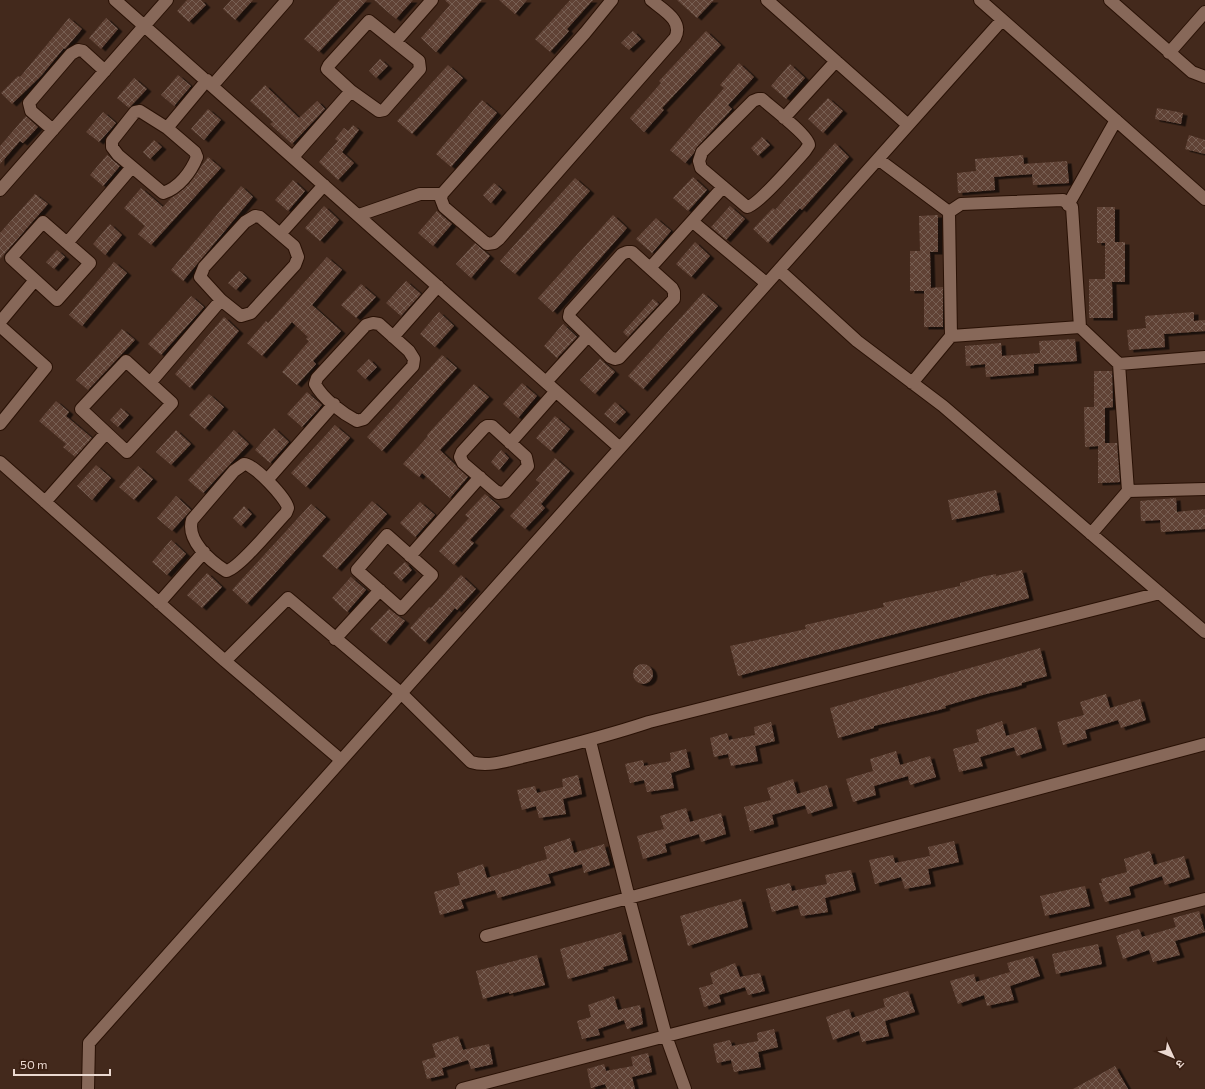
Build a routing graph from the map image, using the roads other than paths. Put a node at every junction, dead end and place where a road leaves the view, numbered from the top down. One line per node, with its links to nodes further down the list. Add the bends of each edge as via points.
1 (115, 0): 12 (street)
2 (167, 0): 12 (street)
3 (287, 0): 18 (street)
4 (432, 0): 13 (street)
5 (612, 0): 31 (street, via 585,34)
6 (651, 0): 31 (street, via 675,20 678,25 675,38 499,239 494,243 484,242 444,207)
7 (767, 0): 15 (street)
8 (980, 0): 11 (street)
9 (1110, 0): 14 (street)
10 (1205, 12): 14 (street)
11 (1002, 20): 21 (street); 22 (street)
12 (144, 26): 16 (street); 18 (street)
13 (395, 42): 19 (street, via 369,21 360,29 327,69); 19 (street, via 419,61 420,69 384,110 374,110)
14 (1169, 53): 17 (street, via 1192,72)
15 (836, 61): 20 (street); 22 (street)
16 (104, 71): 24 (street); 24 (street, via 83,52 78,50 71,54 30,103 31,111)
17 (1205, 77)
18 (210, 83): 23 (street); 25 (street)
19 (352, 91): 25 (street)
20 (784, 118): 29 (street, via 762,99 753,101 702,152 699,161 701,168); 29 (street, via 809,141 805,151 751,207 747,207)
21 (1116, 120): 32 (street); 33 (street)
22 (908, 125): 26 (street)
23 (168, 128): 27 (street, via 149,115 140,111 135,112 112,141 112,147); 27 (street, via 195,152 197,157 189,172 176,187 163,193)
24 (54, 130): 30 (street)
25 (293, 157): 28 (street)
26 (878, 159): 34 (street); 40 (street)
27 (132, 167): 38 (street)
28 (324, 185): 35 (street); 37 (street)
29 (723, 187): 36 (street)
30 (0, 190)
31 (442, 194): 35 (street, via 420,194)
32 (1205, 199)
33 (1068, 205): 34 (street, via 1063,200 961,204); 47 (street, via 1072,208)
34 (949, 212): 49 (street)
35 (359, 215): 43 (street)
36 (693, 222): 39 (street); 42 (street)
37 (280, 234): 44 (street, via 294,246 298,257 296,265 251,313 245,316 238,314); 44 (street, via 260,217 255,216 245,222 204,267 200,277)
38 (67, 243): 41 (street, via 90,263 57,300); 41 (street, via 43,222 11,258)
39 (650, 268): 48 (street, via 632,252 622,254 570,312 569,317); 48 (street, via 672,288 674,299 620,358 610,357)
40 (779, 270): 42 (street); 55 (street, via 857,341)
41 (35, 280): 45 (street)
42 (766, 283): 61 (street)
43 (438, 286): 50 (street); 53 (street)
44 (221, 300): 54 (street)
45 (0, 322)
46 (0, 326): 58 (street, via 46,367)
47 (1080, 327): 49 (street); 52 (street)
48 (588, 336): 53 (street)
49 (951, 336): 55 (street)
50 (393, 337): 57 (street, via 379,324 366,325 317,378 315,384 318,390); 57 (street, via 412,355 413,366 364,419 357,421 345,415)
51 (1205, 357): 52 (street)
52 (1119, 364): 66 (street)
53 (546, 382): 56 (street)
54 (150, 383): 59 (street, via 172,403 127,452); 59 (street, via 126,361 81,410)
55 (912, 383): 68 (street, via 943,406)
56 (556, 391): 60 (street); 61 (street)
57 (334, 404): 64 (street)
58 (0, 424)
59 (106, 432): 67 (street)
60 (510, 443): 63 (street, via 526,457 528,466 505,492 498,493); 63 (street, via 492,426 484,428 475,437 460,457)
61 (620, 448): 77 (street)
62 (0, 462): 67 (street)
63 (480, 477): 70 (street)
64 (266, 480): 69 (street, via 247,464 234,471 192,520 190,530 193,541); 69 (street, via 287,503 286,513 230,570 226,571)
65 (1205, 489): 66 (street)
66 (1128, 492): 68 (street)
67 (45, 502): 73 (street)
68 (1091, 534): 72 (street)
69 (204, 552): 73 (street)
70 (410, 556): 71 (street, via 432,574 427,580 401,609); 71 (street, via 387,536 382,541 357,570)
71 (380, 590): 75 (street)
72 (1160, 593): 74 (street); 78 (street, via 649,722)
73 (159, 602): 76 (street)
74 (1205, 632)
75 (335, 639): 76 (street, via 288,598); 77 (street)
76 (225, 661): 80 (street)
77 (402, 694): 78 (street, via 471,762 479,764 500,762); 80 (street)
78 (590, 741): 81 (street)
79 (1205, 744): 81 (street)
80 (341, 760): 85 (street, via 88,1043)
81 (629, 898): 83 (street); 84 (street)
82 (1205, 899): 84 (street)
83 (486, 936)
84 (666, 1036): 86 (street); 87 (street)
85 (88, 1089)
86 (462, 1089)
87 (685, 1089)

